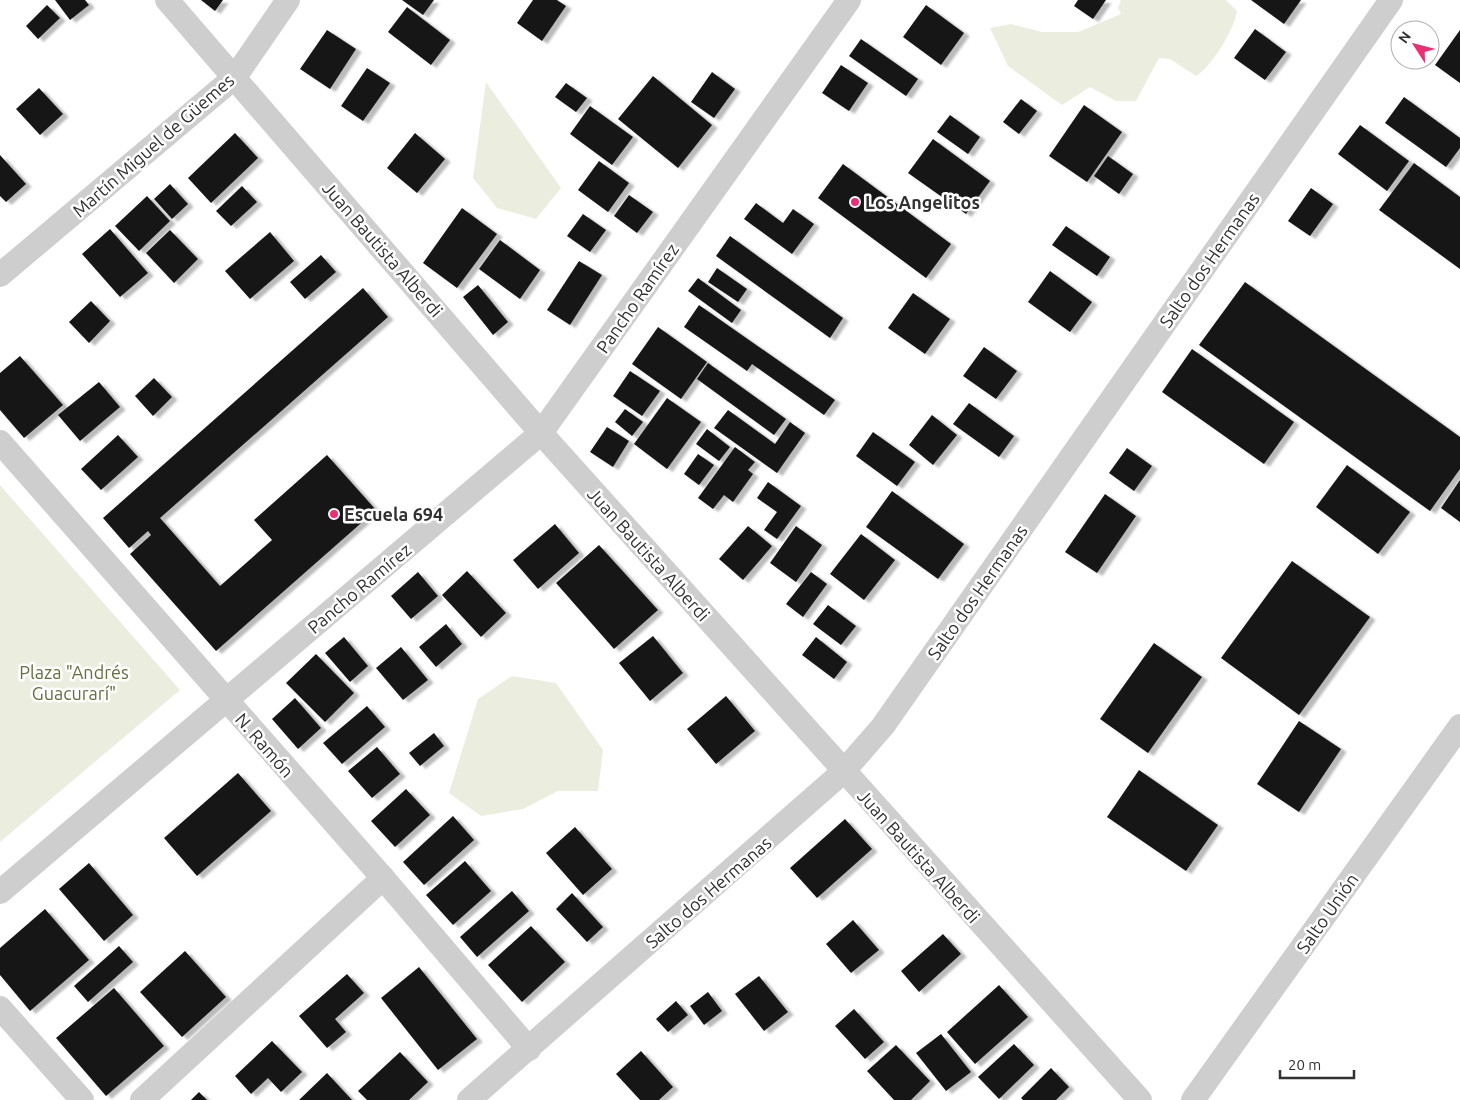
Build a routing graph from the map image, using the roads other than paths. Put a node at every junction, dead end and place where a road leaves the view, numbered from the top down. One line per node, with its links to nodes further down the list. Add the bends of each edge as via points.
1 (166, 0): 5 (street, Juan Bautista Alberdi)
2 (288, 0): 5 (street, Martín Miguel de Güemes)
3 (849, 0): 7 (street, Pancho Ramírez)
4 (1390, 0): 11 (street, Salto dos Hermanas, via 883,726)
5 (235, 77): 6 (street, Martín Miguel de Güemes); 7 (street, Juan Bautista Alberdi)
6 (0, 275)
7 (542, 433): 9 (street, Pancho Ramírez); 11 (street, Juan Bautista Alberdi)
8 (0, 442): 9 (street, N. Ramón)
9 (226, 701): 12 (street, N. Ramón); 13 (street, Pancho Ramírez)
10 (1460, 726): 20 (street, Salto Unión)
11 (844, 772): 15 (street, Salto dos Hermanas); 19 (street, Juan Bautista Alberdi)
12 (383, 878): 15 (street, N. Ramón); 17 (street)
13 (0, 892)
14 (0, 1008): 16 (street)
15 (529, 1049): 18 (street, Salto dos Hermanas)
16 (82, 1100)
17 (142, 1100)
18 (469, 1100)
19 (1140, 1100)
20 (1193, 1100)

